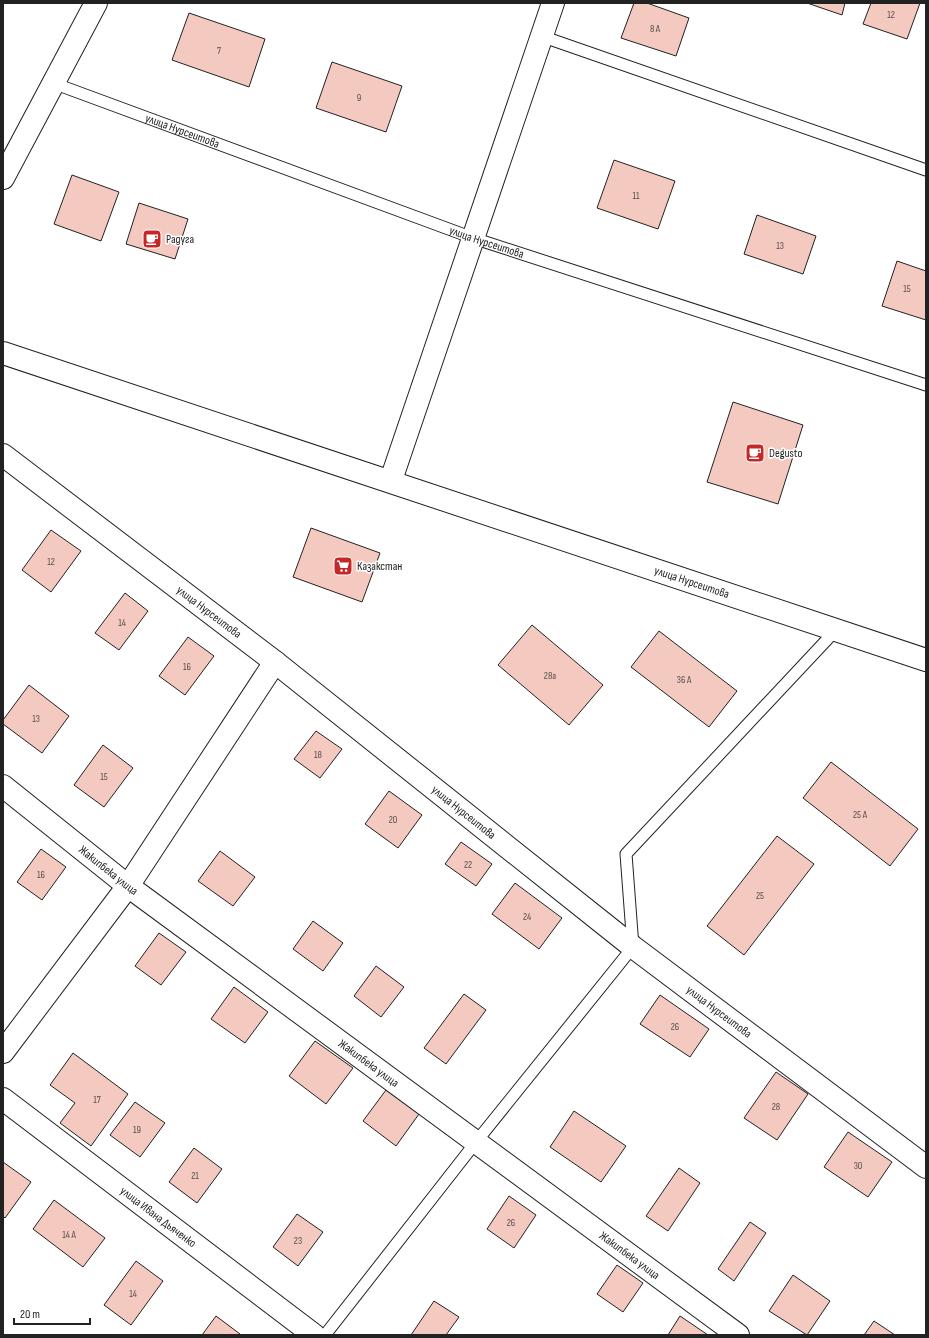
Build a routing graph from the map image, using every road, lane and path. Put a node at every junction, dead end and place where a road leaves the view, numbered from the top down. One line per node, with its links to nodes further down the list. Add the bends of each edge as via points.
1 (96, 3): 4 (street)
2 (552, 3): 3 (street)
3 (541, 36): 5 (lane); 7 (street)
4 (54, 83): 6 (street); 7 (lane, улица Нурсеитова)
5 (926, 170)
6 (3, 178)
7 (473, 238): 9 (lane, улица Нурсеитова); 11 (street)
8 (3, 352): 11 (street, улица Нурсеитова)
9 (926, 385)
10 (3, 455): 14 (street, улица Нурсеитова)
11 (391, 480): 12 (street, улица Нурсеитова)
12 (836, 630): 13 (street, улица Нурсеитова); 17 (lane, via 626,854)
13 (926, 660)
14 (275, 662): 16 (street); 17 (street, улица Нурсеитова)
15 (3, 786): 16 (street, Жакипбека улица)
16 (128, 886): 18 (street); 20 (street, Жакипбека улица)
17 (633, 947): 20 (lane); 21 (street, улица Нурсеитова)
18 (3, 1052)
19 (3, 1099): 22 (street, улица Ивана Дьяченко)
20 (476, 1142): 23 (lane); 24 (street, Жакипбека улица)
21 (926, 1167)
22 (314, 1335)
23 (325, 1335)
24 (738, 1335)

